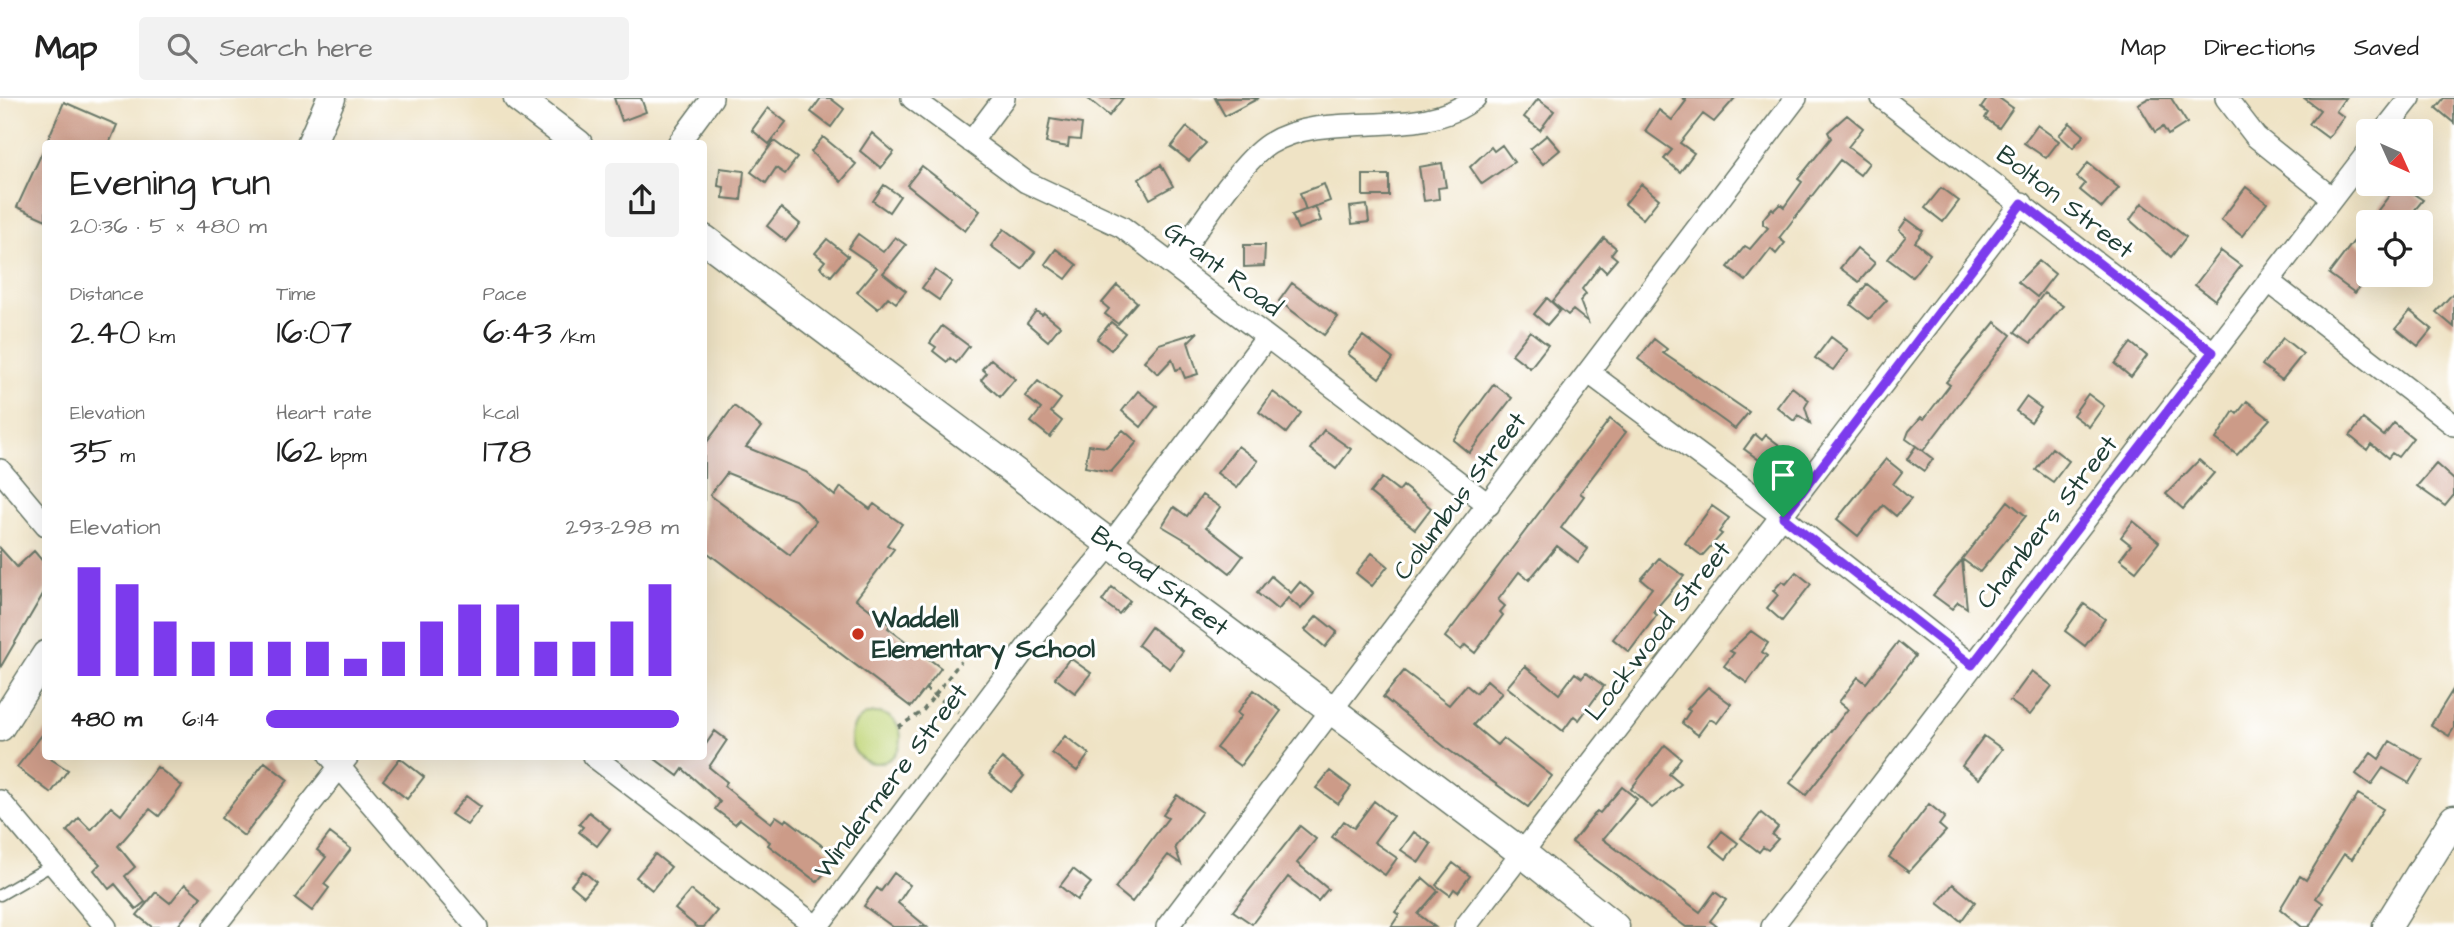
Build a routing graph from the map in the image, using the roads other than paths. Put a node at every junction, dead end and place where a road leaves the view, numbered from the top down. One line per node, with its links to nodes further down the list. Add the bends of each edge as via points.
1 (331, 98): 12 (street)
2 (518, 98): 13 (street)
3 (712, 98): 14 (street)
4 (912, 98): 15 (street, Grant Road)
5 (1004, 98): 15 (street)
6 (1475, 98): 20 (street, via 1446,117 1290,134 1268,145 1245,167)
7 (1796, 98): 24 (street, Columbus Street)
8 (1882, 98): 18 (street, Bolton Street)
9 (2226, 98): 17 (street, via 2256,137)
10 (2410, 98): 11 (street)
11 (2393, 119)
12 (313, 140)
13 (573, 140)
14 (681, 140)
15 (971, 142): 20 (street, Grant Road, via 1026,182 1122,228)
16 (2356, 167): 17 (street, Chambers Street)
17 (2332, 198): 21 (street, Chambers Street)
18 (2022, 203): 23 (street, Bolton Street); 28 (street, Lockwood Street)
19 (707, 241): 30 (street, Broad Street)
20 (1172, 265): 22 (street, Grant Road)
21 (2267, 281): 23 (street, Chambers Street); 25 (street)
22 (1267, 337): 27 (street, Grant Road); 30 (street, Windermere Street)
23 (2213, 352): 32 (street, Chambers Street)
24 (1588, 372): 27 (street, Columbus Street); 28 (street)
25 (2454, 425)
26 (0, 470): 29 (street)
27 (1489, 505): 33 (street, Columbus Street)
28 (1783, 517): 32 (street); 40 (street, Lockwood Street)
29 (42, 520)
30 (1110, 545): 33 (street, Broad Street); 46 (street, Windermere Street, via 1042,627)
31 (42, 661): 34 (street)
32 (1972, 665): 50 (street, Chambers Street)
33 (1332, 711): 40 (street, Broad Street); 47 (street, Columbus Street)
34 (0, 727)
35 (338, 760): 44 (street)
36 (340, 760): 45 (street)
37 (598, 760): 46 (street)
38 (0, 801): 41 (street)
39 (2454, 818): 51 (street)
40 (1521, 852): 48 (street, Lockwood Street); 49 (street, Broad Street)
41 (52, 865): 42 (lane); 43 (street)
42 (0, 895)
43 (106, 927)
44 (214, 927)
45 (477, 927)
46 (817, 927)
47 (1167, 927)
48 (1465, 927)
49 (1615, 927)
50 (1772, 927)
51 (2387, 927)

